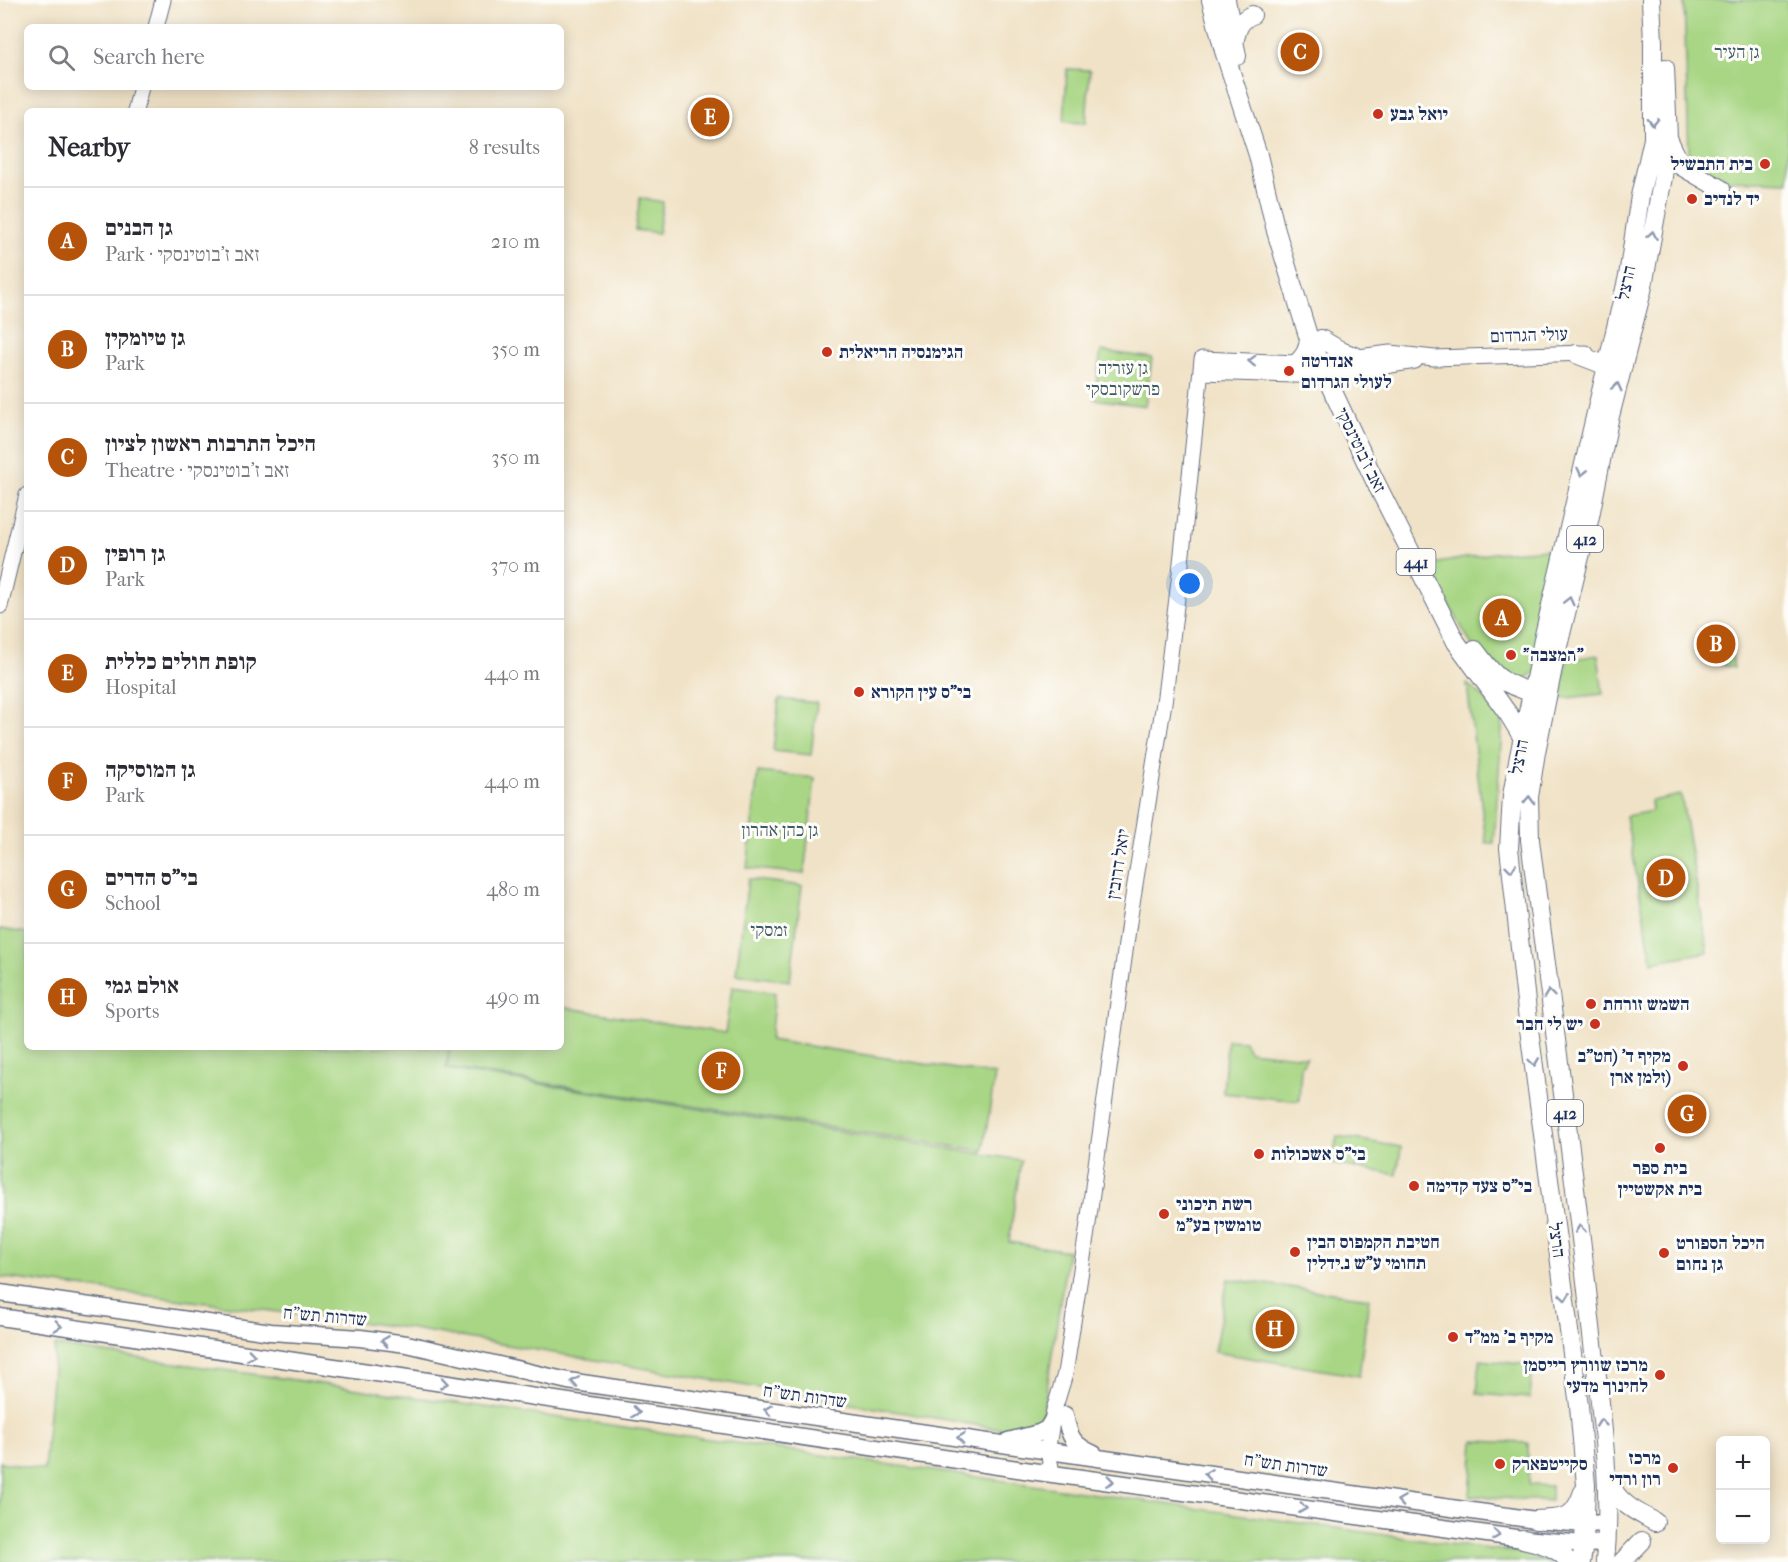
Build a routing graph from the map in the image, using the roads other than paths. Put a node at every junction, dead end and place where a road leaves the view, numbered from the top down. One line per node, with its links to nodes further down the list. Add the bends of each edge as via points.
1 (163, 0): 7 (street)
2 (1211, 0): 13 (main road, זאב ז'בוטינסקי / 441, via 1258,155 1276,231)
3 (1226, 0): 8 (main road, זאב ז'בוטינסקי / 441)
4 (1651, 0): 17 (main road, הרצל / 412, one-way to 17, via 1653,140)
5 (1661, 0): 11 (main road, הרצל / 412)
6 (1252, 15): 8 (main road, via 1237,27)
7 (157, 24)
8 (1234, 44): 13 (main road, זאב ז'בוטינסקי / 441, via 1267,148)
9 (140, 90): 10 (street)
10 (136, 108)
11 (1668, 138): 12 (main road, via 1681,166); 17 (main road, הרצל / 412, one-way to 11, via 1642,291)
12 (1721, 189)
13 (1315, 339): 15 (main road); 18 (main road); 20 (main road, זאב ז'בוטינסקי / 441)
14 (1576, 354): 16 (street, עולי הגרדום); 17 (main road)
15 (1357, 357): 16 (street, עולי הגרדום, via 1390,353); 20 (street, עולי הגרדום)
16 (1434, 358): 20 (street, עולי הגרדום)
17 (1614, 358): 24 (main road, הרצל / 412, via 1609,420 1590,516)
18 (1297, 363): 19 (street, עולי הגרדום, one-way to 19); 20 (street, עולי הגרדום)
19 (1201, 366): 20 (street, עולי הגרדום); 28 (street, יואל דרובין, via 1165,696)
20 (1328, 368): 23 (main road, זאב ז'בוטינסקי / 441, via 1456,642); 24 (main road, זאב ז'בוטינסקי / 441, via 1467,638 1498,678)
21 (24, 507): 22 (street)
22 (0, 606)
23 (1482, 680): 24 (main road, via 1502,697); 25 (main road, זאב ז'בוטינסקי / 441)
24 (1536, 701): 25 (main road, הרצל / 412); 32 (main road, הרצל / 412, one-way to 24, via 1579,1216 1530,840)
25 (1523, 738): 34 (main road, הרצל / 412, one-way to 34, via 1512,796 1509,848)
26 (0, 1293): 29 (main road, שדרות תש"ח, one-way to 26, via 568,1381 407,1344 271,1332)
27 (0, 1317): 33 (main road, one-way to 33)
28 (1059, 1417): 29 (main road, via 1047,1430); 30 (street, יואל דרובין); 31 (main road, via 1074,1442)
29 (997, 1444): 30 (main road, שדרות תש"ח)
30 (1054, 1452): 31 (main road, שדרות תש"ח); 33 (street, יואל דרובין)
31 (1106, 1460): 35 (main road, שדרות תש"ח, one-way to 31)
32 (1606, 1468): 36 (main road, via 1614,1491 1635,1512); 37 (main road, הרצל / 412)
33 (1052, 1473): 39 (main road, one-way to 39)
34 (1586, 1485): 35 (main road, via 1575,1512); 38 (main road, הרצל / 412)
35 (1536, 1520): 38 (main road, שדרות תש"ח)
36 (1655, 1522)
37 (1608, 1523): 38 (main road, שדרות תש"ח); 42 (main road, 412)
38 (1585, 1524): 41 (main road, 412)
39 (1523, 1539): 41 (main road); 43 (main road, via 1554,1550)
40 (1642, 1541): 44 (main road)
41 (1582, 1553): 42 (main road)
42 (1606, 1553)
43 (1568, 1562)
44 (1622, 1562)

